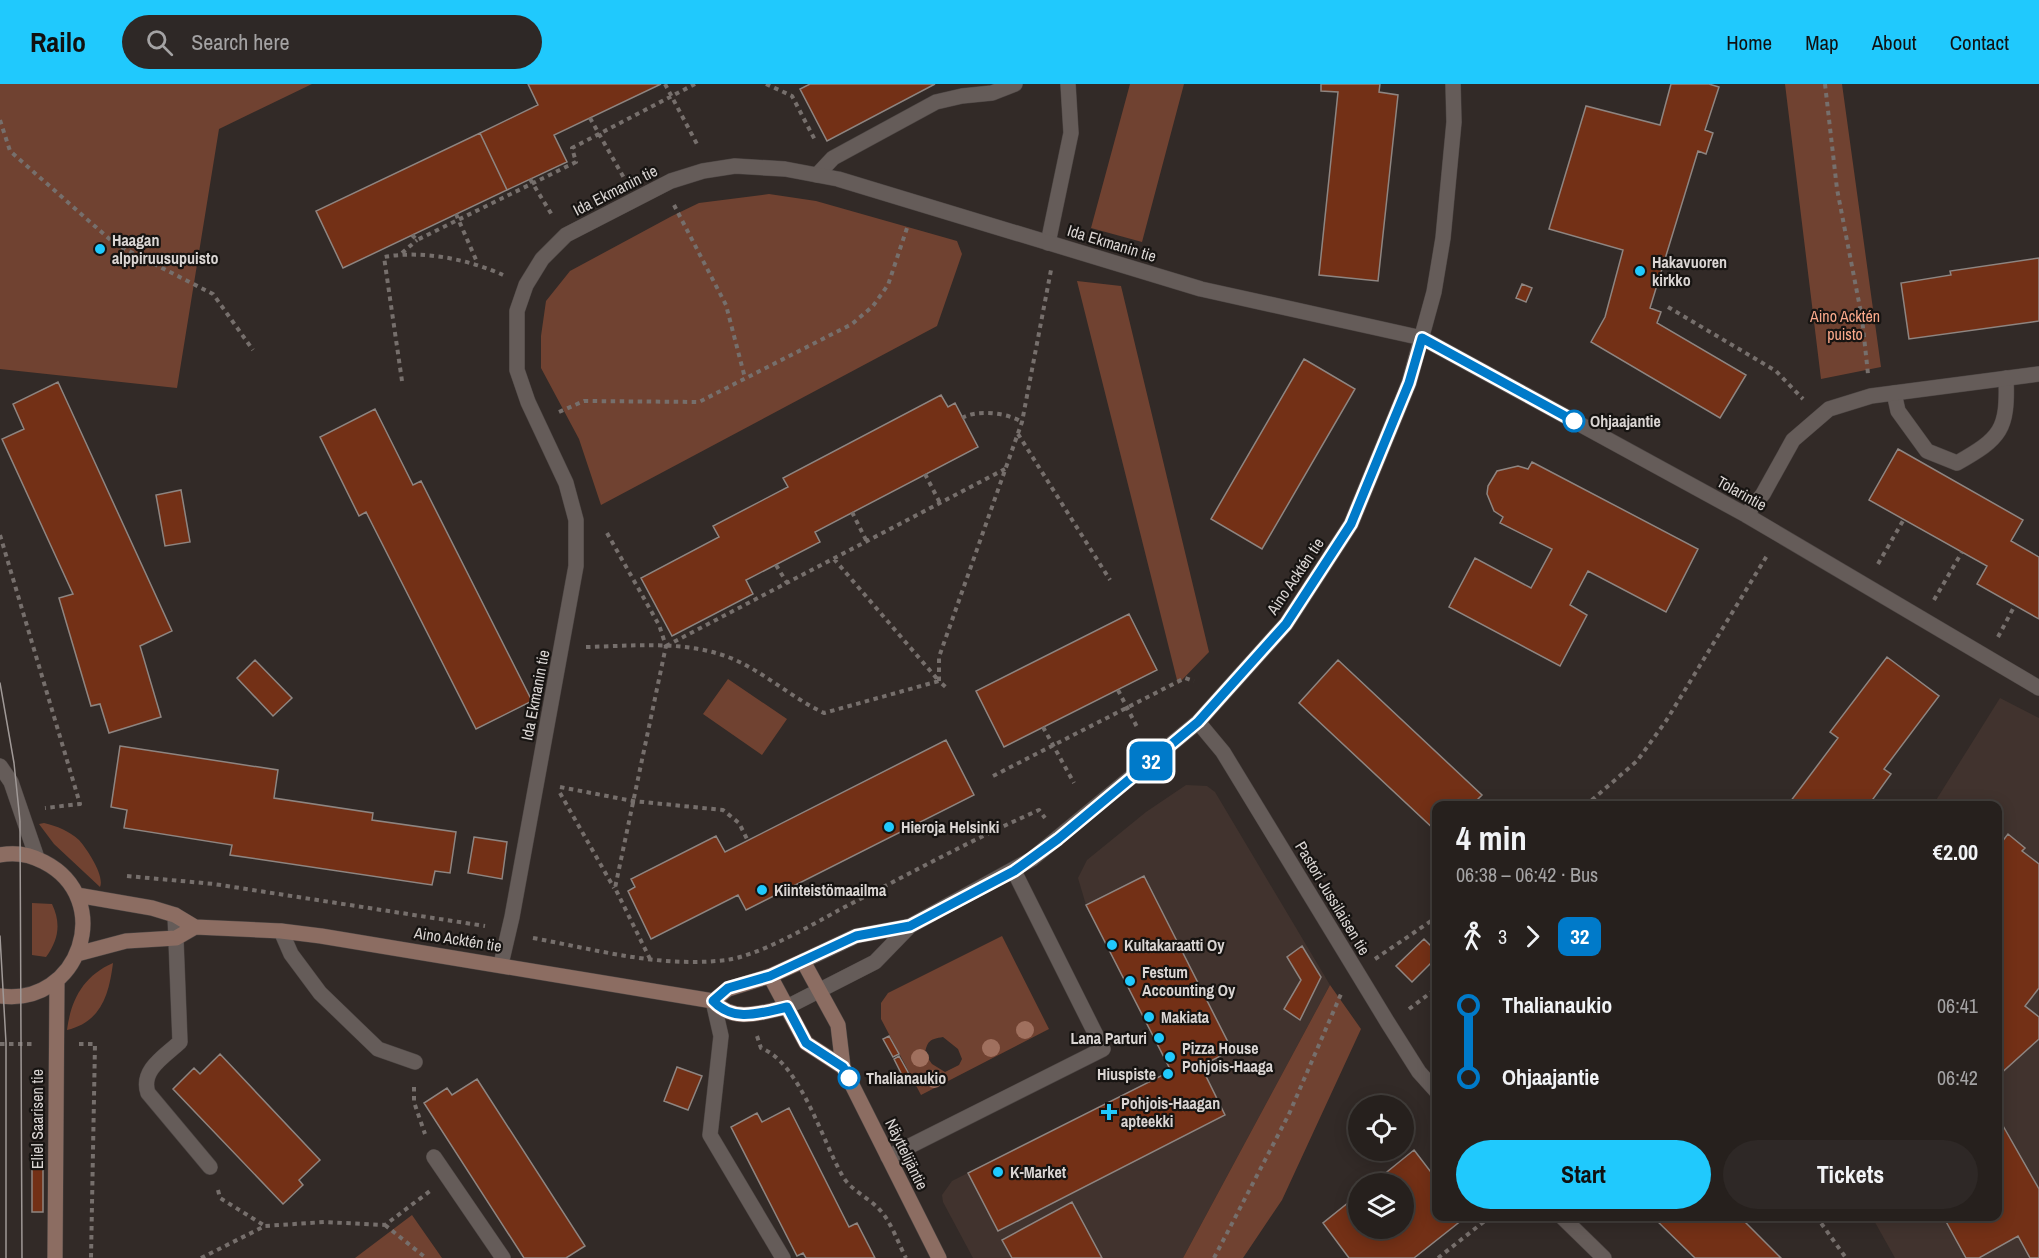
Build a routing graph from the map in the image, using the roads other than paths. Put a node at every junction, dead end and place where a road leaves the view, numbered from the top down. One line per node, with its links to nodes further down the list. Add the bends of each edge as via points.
1 (1015, 84): 4 (street, via 992,93 936,102 832,158)
2 (1068, 84): 5 (street, via 1071,133)
3 (1453, 84): 6 (street, Aino Acktén tie, via 1454,122 1443,238)
4 (822, 170): 5 (street, Ida Ekmanin tie); 25 (street, Ida Ekmanin tie, via 735,166 671,181 566,235 542,259 526,285 517,311 517,370 566,483 576,520 576,566)
5 (1048, 243): 6 (street, Ida Ekmanin tie, via 1201,289)
6 (1422, 338): 10 (street, Tolarintie); 12 (street, Aino Acktén tie, via 1409,383 1351,524 1286,624)
7 (2039, 374): 8 (street)
8 (2006, 378): 9 (street); 9 (street, via 2007,415 1989,444 1957,463 1927,451 1898,411)
9 (1894, 393): 10 (street, via 1829,408 1817,417 1793,440 1763,494)
10 (1746, 515): 11 (street, Tolarintie)
11 (2039, 688)
12 (1198, 722): 16 (street, Aino Acktén tie); 34 (street, Pastori Jussilaisen tie, via 1223,752 1388,1023)
13 (0, 766): 15 (street, via 11,782)
14 (0, 855): 15 (main road)
15 (36, 858): 17 (main road, via 53,866)
16 (1014, 871): 19 (street, Aino Acktén tie); 36 (street, via 1103,1049)
17 (77, 895): 18 (main road, Aino Acktén tie); 23 (main road, via 83,925)
18 (175, 915): 20 (main road, Aino Acktén tie); 22 (street)
19 (910, 926): 24 (street, Aino Acktén tie, via 856,936); 28 (street, Aino Acktén tie, via 874,962)
20 (195, 927): 21 (main road, Aino Acktén tie); 22 (main road)
21 (281, 930): 25 (main road, Aino Acktén tie); 32 (street, via 291,954 320,993 378,1049)
22 (176, 938): 23 (main road, via 126,941); 37 (street, via 180,1042 147,1073 144,1084)
23 (77, 954): 27 (main road)
24 (803, 962): 26 (main road, Aino Acktén tie); 28 (main road, Näyttelijäntie)
25 (501, 964): 30 (main road, Aino Acktén tie)
26 (770, 976): 30 (main road, Aino Acktén tie, via 728,988); 31 (main road)
27 (57, 980): 29 (main road, via 35,993); 39 (main road, Eliel Saarisen tie)
28 (820, 992): 31 (street, Aino Acktén tie); 33 (main road, Näyttelijäntie, via 838,1025)
29 (0, 996)
30 (713, 1001): 31 (main road, Aino Acktén tie, via 730,1014 750,1015); 41 (street, via 721,1036 710,1135)
31 (787, 1007): 33 (main road, via 806,1043)
32 (416, 1062)
33 (843, 1067): 36 (main road, Näyttelijäntie)
34 (1432, 1086)
35 (434, 1157): 40 (street)
36 (888, 1157): 42 (main road, Näyttelijäntie)
37 (210, 1167)
38 (1566, 1221): 43 (street)
39 (55, 1258)
40 (503, 1258)
41 (783, 1258)
42 (939, 1258)
43 (1604, 1258)

